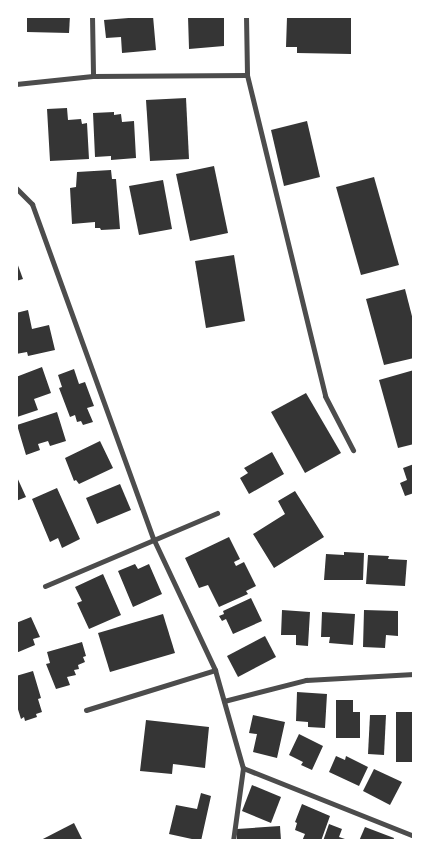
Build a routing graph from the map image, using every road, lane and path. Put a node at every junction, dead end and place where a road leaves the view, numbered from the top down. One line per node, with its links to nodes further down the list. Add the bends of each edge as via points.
1 (92, 16): 4 (street)
2 (246, 16): 3 (street)
3 (247, 75): 4 (street); 7 (street, via 325,396)
4 (93, 76): 5 (street)
5 (16, 84)
6 (16, 188): 9 (street, via 32,204)
7 (353, 450)
8 (217, 513): 9 (street)
9 (153, 538): 10 (street); 11 (street)
10 (44, 586)
11 (215, 670): 13 (street); 14 (street)
12 (414, 674): 13 (street, via 306,680)
13 (224, 701): 15 (street)
14 (86, 710)
15 (243, 768): 16 (street); 17 (street)
16 (414, 836)
17 (232, 841)

